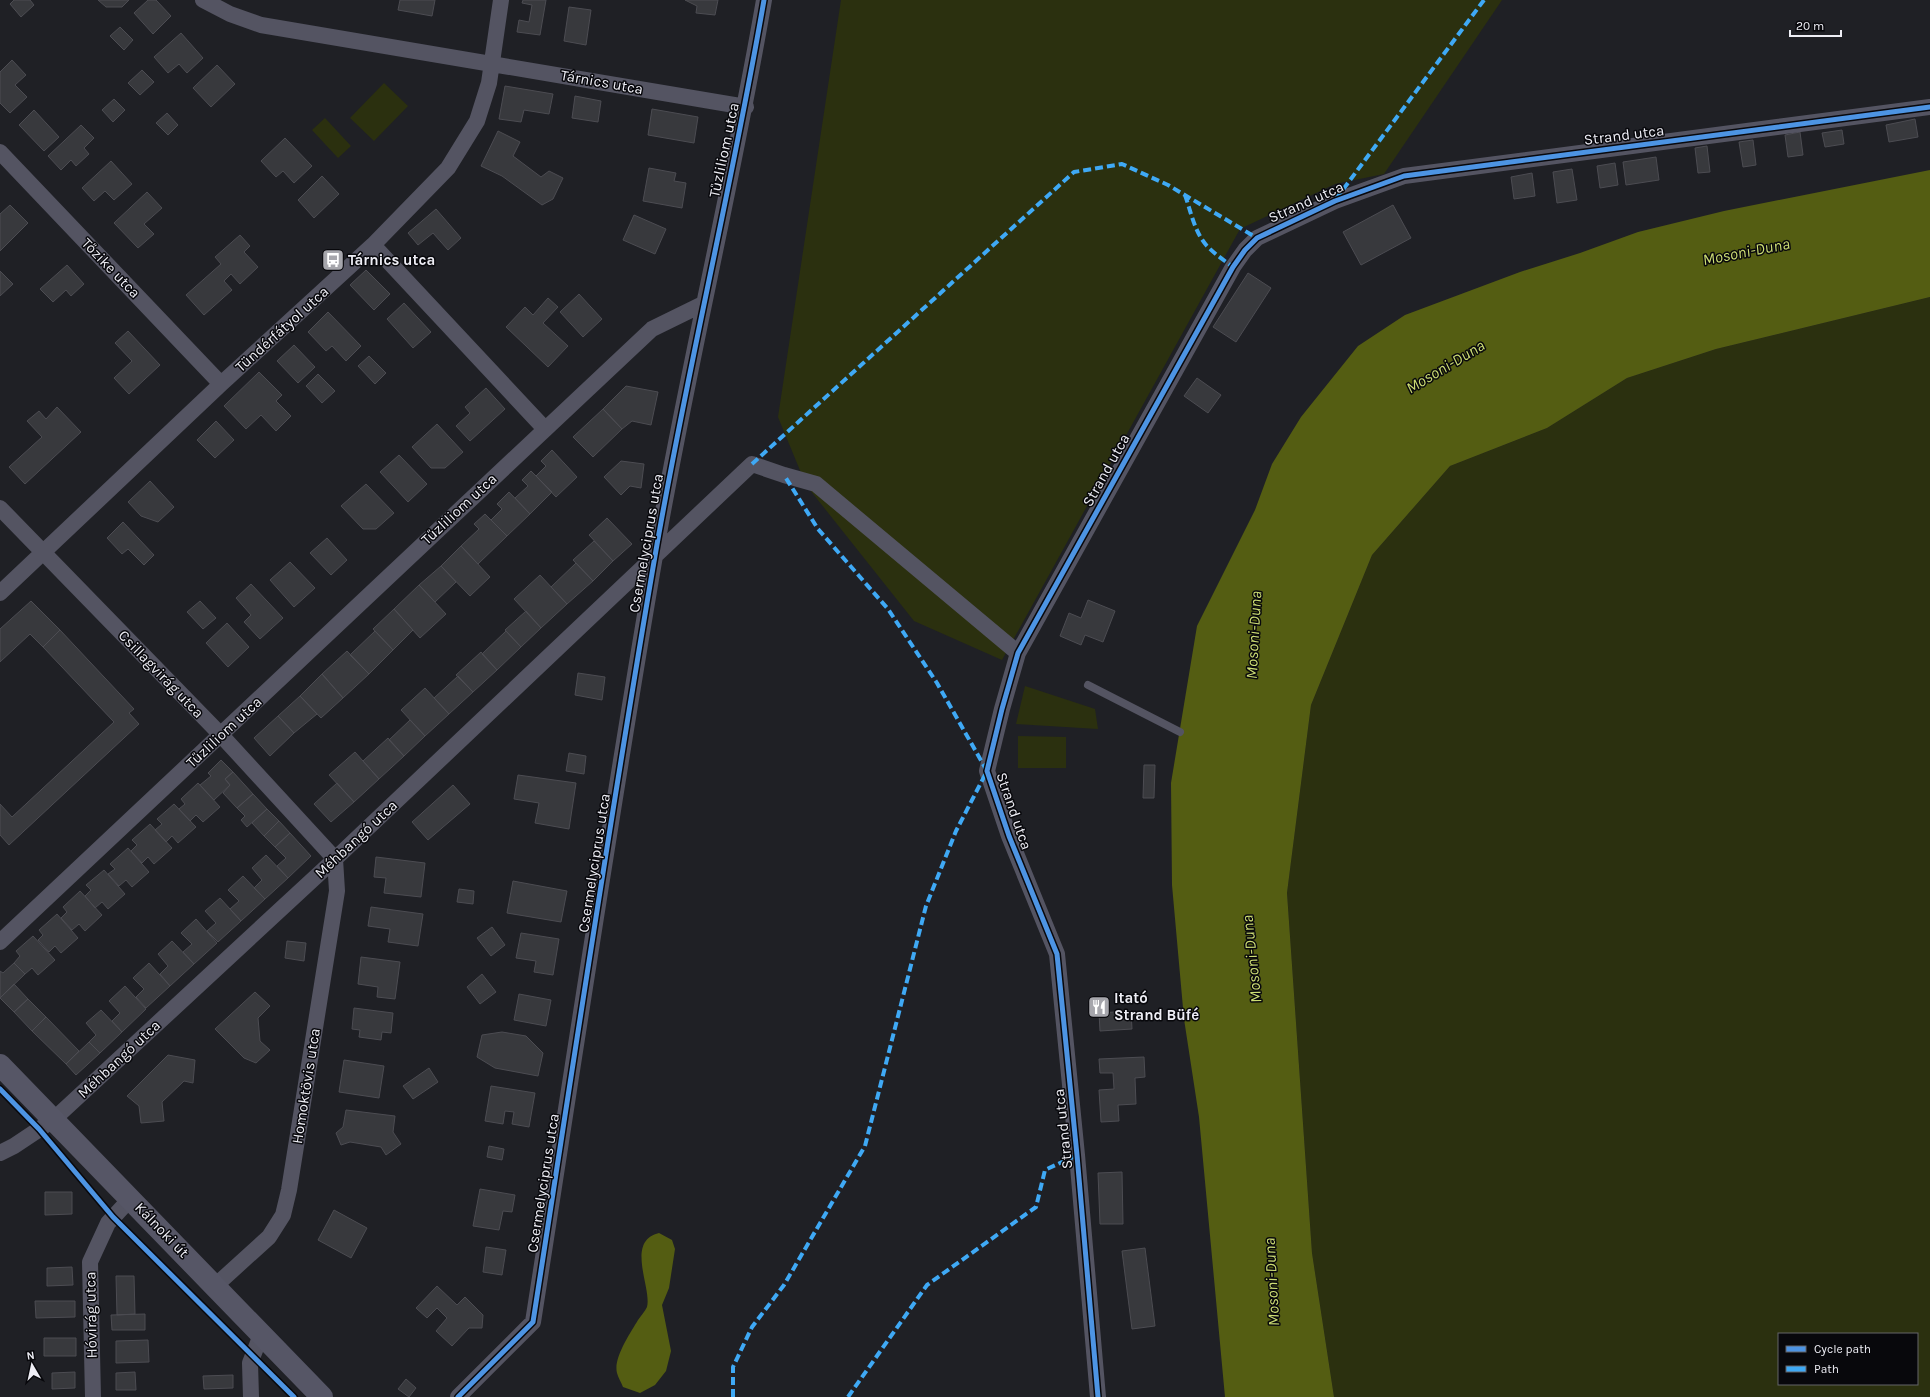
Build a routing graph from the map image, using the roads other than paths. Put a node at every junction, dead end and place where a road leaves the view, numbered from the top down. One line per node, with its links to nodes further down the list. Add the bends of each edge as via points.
1 (203, 0): 4 (street, Tárnics utca, via 230,14 261,25)
2 (501, 0): 4 (street, Tündérfátyol utca)
3 (764, 0): 5 (street, Tűzliliom utca)
4 (492, 63): 5 (street, Tárnics utca); 8 (street, Tündérfátyol utca, via 489,83 477,121 448,168)
5 (746, 107): 9 (street, Tűzliliom utca)
6 (1930, 107): 16 (street, Strand utca, via 1404,176 1335,201 1257,238 1233,267)
7 (0, 152): 10 (street, Tőzike utca)
8 (373, 245): 10 (street, Tündérfátyol utca); 11 (street)
9 (703, 304): 11 (street, Tűzliliom utca, via 652,329); 14 (street, Csermelyciprus utca)
10 (221, 384): 13 (street, Tündérfátyol utca)
11 (545, 429): 19 (street, Tűzliliom utca)
12 (0, 508): 13 (street, Csillagvirág utca)
13 (42, 553): 15 (street, Tündérfátyol utca); 19 (street, Csillagvirág utca)
14 (655, 554): 16 (street, Méhbangó utca, via 752,464 816,484); 20 (street, Méhbangó utca); 31 (street, Csermelyciprus utca, via 533,1322)
15 (0, 593)
16 (1018, 653): 32 (street, Strand utca, via 986,771 1009,836 1057,954 1078,1155)
17 (1088, 685): 18 (lane)
18 (1180, 732)
19 (221, 735): 20 (street, Csillagvirág utca); 21 (street, Tűzliliom utca)
20 (336, 859): 23 (street, Méhbangó utca); 26 (street, Homoktövis utca, via 337,891 283,1215 269,1237)
21 (0, 942)
22 (0, 1065): 23 (street, Kálnoki út)
23 (53, 1120): 24 (street, Méhbangó utca); 25 (street, Kálnoki út)
24 (0, 1154)
25 (130, 1198): 26 (street, Kálnoki út); 28 (street, Hóvirág utca, via 108,1223 90,1262)
26 (215, 1286): 27 (street, Kálnoki út)
27 (261, 1335): 29 (street, via 250,1364); 30 (street, Kálnoki út)
28 (93, 1397)
29 (251, 1397)
30 (322, 1397)
31 (458, 1397)
32 (1098, 1397)

